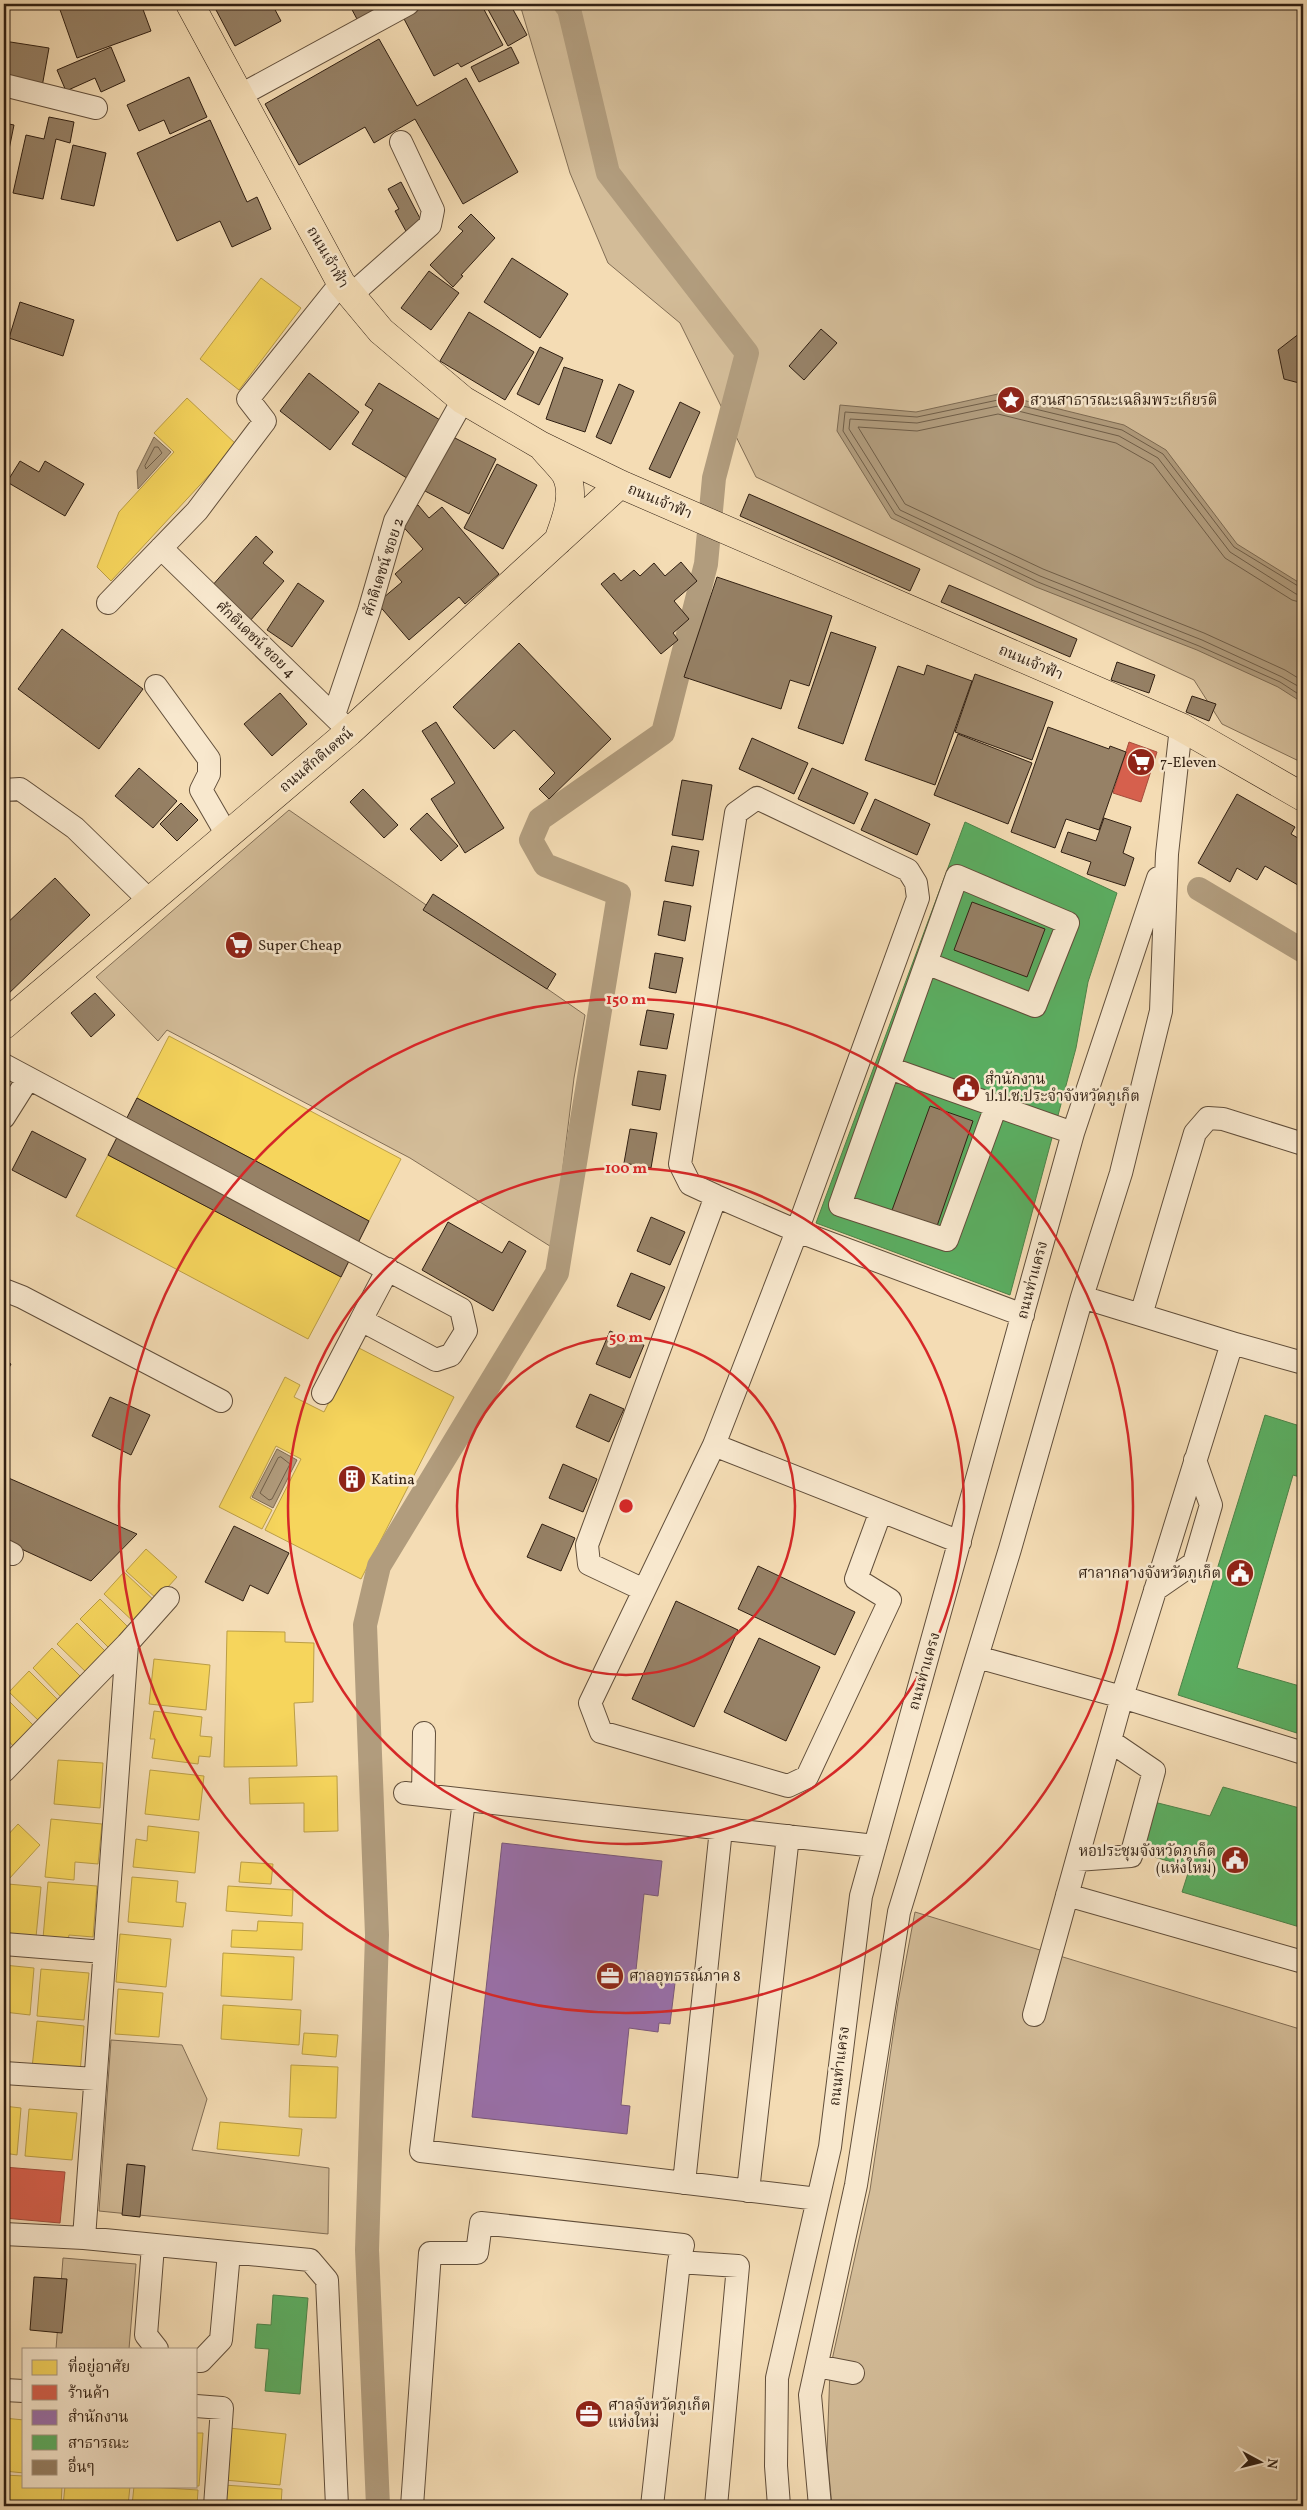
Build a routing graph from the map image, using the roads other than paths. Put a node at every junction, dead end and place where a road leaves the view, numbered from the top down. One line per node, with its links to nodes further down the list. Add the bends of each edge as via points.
1 (190, 4): 4 (main road, ถนนเจ้าฟ้า)
2 (408, 4): 4 (street)
3 (4, 84): 5 (street)
4 (239, 96): 7 (main road, ถนนเจ้าฟ้า)
5 (96, 108)
6 (401, 142): 7 (street, via 433,210 430,226)
7 (346, 289): 8 (main road, ถนนเจ้าฟ้า, via 381,331); 12 (street, via 248,398 265,421 197,511)
8 (463, 400): 9 (main road, ถนนเจ้าฟ้า); 15 (street, ศักดิเดชน์ ซอย 2, via 395,521)
9 (540, 444): 10 (main road, ถนนเจ้าฟ้า); 11 (main road, via 565,474 568,488 568,511)
10 (620, 484): 11 (main road, ถนนศักดิเดชน์); 16 (main road, ถนนเจ้าฟ้า)
11 (558, 541): 15 (main road, ถนนศักดิเดชน์)
12 (161, 548): 13 (street); 15 (street, ศักดิเดชน์ ซอย 4)
13 (108, 603)
14 (156, 686): 19 (street, via 209,759 209,774 201,790)
15 (342, 723): 19 (main road, ถนนศักดิเดชน์)
16 (1181, 727): 18 (main road, ถนนเจ้าฟ้า); 20 (street, ถนนท่าแครง)
17 (4, 790): 21 (street, via 20,789 75,828)
18 (1303, 797)
19 (227, 835): 21 (main road, ถนนศักดิเดชน์)
20 (1167, 854): 29 (street, ถนนท่าแครง); 35 (street, ถนนท่าแครง, via 1160,1011 1121,1173)
21 (150, 900): 23 (main road, ถนนศักดิเดชน์)
22 (926, 963): 22 (street, via 957,876 1068,923 1035,1006); 25 (street)
23 (4, 1025)
24 (4, 1065): 26 (street)
25 (889, 1068): 27 (street); 27 (street, via 840,1205 947,1240)
26 (28, 1079): 28 (street); 33 (street)
27 (996, 1106): 29 (street)
28 (4, 1117)
29 (1073, 1133): 36 (street, ถนนท่าแครง)
30 (1303, 1144): 37 (street, via 1223,1119 1208,1118 1195,1133)
31 (716, 1196): 32 (street); 32 (street, via 690,1184 680,1164 736,813 757,798 908,870 916,883 918,898); 46 (street, via 587,1545 589,1564)
32 (797, 1231): 36 (street); 43 (street)
33 (388, 1269): 38 (street); 38 (street, via 461,1309 466,1331 451,1355 436,1360)
34 (4, 1290): 42 (street)
35 (1082, 1297): 37 (street); 49 (street, ถนนท่าแครง)
36 (1023, 1315): 45 (street, ถนนท่าแครง)
37 (1141, 1315): 39 (street)
38 (361, 1320): 41 (street)
39 (1232, 1344): 40 (street); 50 (street)
40 (1303, 1363)
41 (323, 1393)
42 (221, 1401)
43 (714, 1445): 44 (street); 46 (street)
44 (881, 1511): 45 (street); 46 (street, via 856,1579 890,1600 807,1777 788,1786 600,1732 590,1704)
45 (960, 1542): 58 (street, ถนนท่าแครง)
46 (644, 1590)
47 (168, 1598): 48 (street)
48 (127, 1644): 54 (street); 62 (street)
49 (977, 1657): 50 (street); 66 (street, ถนนท่าแครง, via 900,1912)
50 (1122, 1697): 52 (street); 53 (street)
51 (424, 1733): 55 (street, via 414,1794)
52 (1110, 1741): 59 (street); 59 (street, via 1154,1771 1131,1856)
53 (1303, 1753)
54 (4, 1771)
55 (464, 1800): 56 (street); 69 (street, via 421,2151)
56 (721, 1829): 57 (street); 69 (street)
57 (788, 1836): 58 (street); 70 (street)
58 (875, 1846): 65 (street, ถนนท่าแครง, via 861,1896)
59 (1077, 1860): 60 (street)
60 (1067, 1895): 63 (street); 64 (street)
61 (4, 1944): 62 (street)
62 (104, 1952): 68 (street)
63 (1303, 1962)
64 (1034, 2015)
65 (844, 2025): 66 (street); 71 (street, ถนนท่าแครง, via 830,2147)
66 (881, 2031): 79 (street, ถนนท่าแครง, via 856,2185)
67 (4, 2074): 68 (street)
68 (95, 2079): 73 (street)
69 (684, 2183): 70 (street)
70 (748, 2191): 71 (street)
71 (818, 2199): 89 (street, ถนนท่าแครง, via 777,2378)
72 (4, 2234): 73 (street)
73 (84, 2238): 74 (street)
74 (153, 2246): 75 (street); 77 (street, via 146,2335)
75 (229, 2253): 78 (street, via 221,2340 202,2361); 85 (street, via 310,2260 327,2280)
76 (679, 2262): 86 (street, via 683,2245 481,2223 477,2253 430,2254); 87 (street); 88 (street, via 738,2266)
77 (156, 2348)
78 (198, 2361)
79 (817, 2366): 80 (street); 90 (street, ถนนท่าแครง, via 810,2395)
80 (853, 2373)
81 (4, 2390): 82 (street)
82 (22, 2391)
83 (198, 2406): 84 (street, via 222,2408)
84 (215, 2506)
85 (337, 2506)
86 (412, 2506)
87 (652, 2506)
88 (716, 2506)
89 (779, 2506)
90 (820, 2506)

